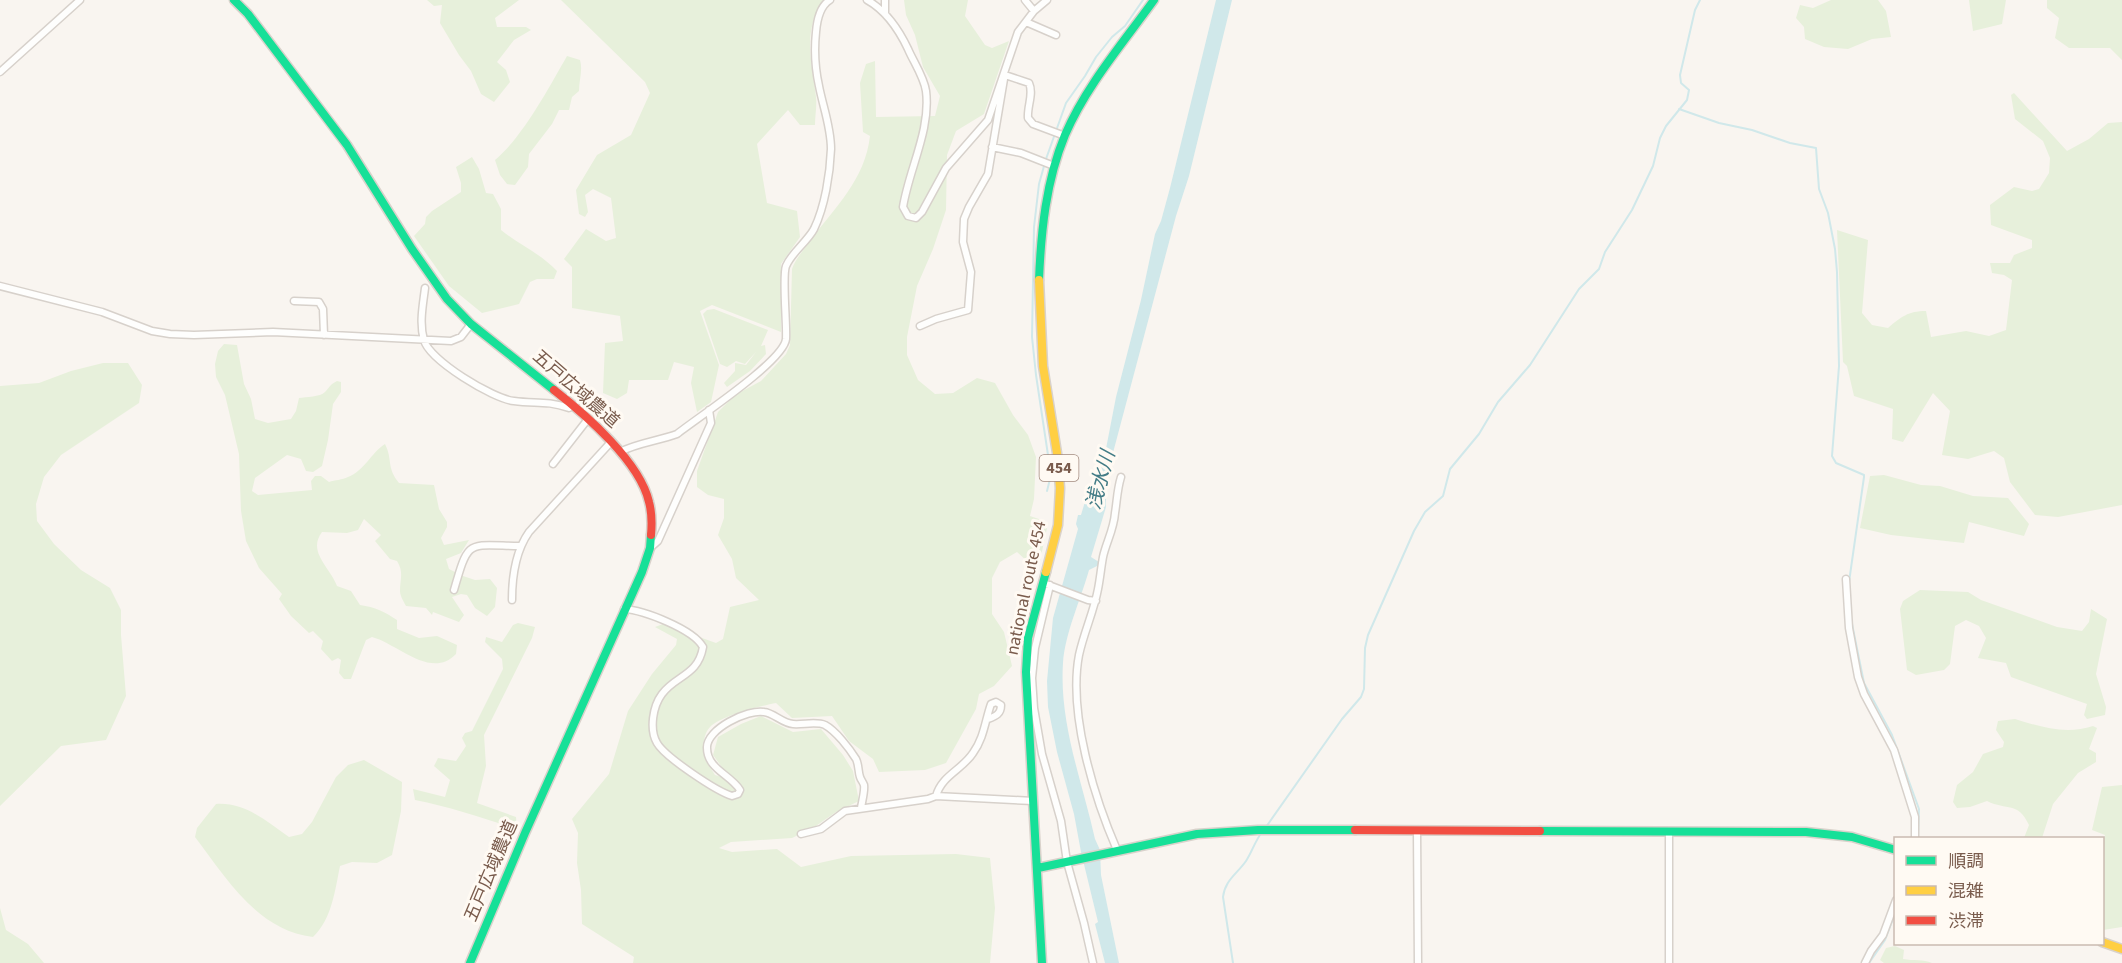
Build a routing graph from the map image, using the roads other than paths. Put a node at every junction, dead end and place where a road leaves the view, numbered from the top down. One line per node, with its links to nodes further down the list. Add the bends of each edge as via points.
1 (80, 0): 13 (street)
2 (234, 0): 21 (main road, 五戸広域農道, via 348,145 424,267)
3 (830, 0): 26 (street, via 824,4 817,23 814,55 828,124 830,165 813,230 786,267 786,342 760,373)
4 (867, 0): 10 (street)
5 (885, 0): 10 (street)
6 (1024, 0): 9 (street)
7 (1047, 0): 9 (street)
8 (1154, 0): 15 (main road, national route 454 / 454)
9 (1034, 11): 11 (street)
10 (885, 14): 14 (street, via 904,41 926,89 925,117 903,207 908,216 916,218 922,212 946,168 988,120)
11 (1026, 22): 12 (street); 14 (street, via 1018,32)
12 (1056, 35)
13 (0, 72)
14 (1004, 72): 15 (street, via 1029,83 1028,118 1033,124); 16 (street)
15 (1065, 136): 17 (main road, national route 454 / 454)
16 (992, 147): 17 (street); 22 (street, via 988,174 964,219 963,242 971,272 968,310)
17 (1054, 166): 35 (main road, national route 454 / 454, via 1042,225 1043,367 1057,454 1060,506)
18 (0, 286): 23 (street, via 170,334)
19 (425, 288): 24 (street, via 421,319)
20 (294, 301): 23 (street, via 319,302)
21 (471, 324): 24 (street, via 461,337 451,341); 27 (main road, 五戸広域農道)
22 (920, 326)
23 (324, 335): 24 (street)
24 (424, 341): 25 (street, via 444,363 495,397 513,402 552,402)
25 (569, 408)
26 (709, 410): 29 (street, via 677,434); 33 (street, via 711,423 658,541)
27 (588, 419): 28 (main road, 五戸広域農道); 30 (street)
28 (611, 442): 29 (main road, 五戸広域農道); 32 (street)
29 (620, 452): 33 (main road, 五戸広域農道, via 634,468 649,500)
30 (553, 464)
31 (1120, 477): 38 (street)
32 (519, 546): 36 (street, via 469,548); 37 (street)
33 (650, 548): 39 (main road, 五戸広域農道)
34 (1846, 579): 47 (street, via 1848,628 1858,677 1894,750 1914,809)
35 (1049, 585): 38 (street); 42 (main road, national route 454 / 454, via 1029,634 1026,655); 50 (street, via 1035,648 1034,708)
36 (454, 590)
37 (512, 600)
38 (1096, 601): 49 (street, via 1079,657 1077,690 1095,788)
39 (624, 609): 43 (street, via 634,609 693,635 703,646 695,666 663,692 655,705 657,743 679,763 732,796 740,790 736,783 709,759 707,748 716,730 758,711 791,724 824,724 856,760 864,786); 55 (main road, 五戸広域農道)
40 (988, 719): 41 (street, via 972,754 939,786)
41 (936, 796): 42 (street); 43 (street)
42 (1033, 801): 51 (main road, national route 454 / 454)
43 (861, 807): 46 (street, via 845,811 821,829)
44 (1417, 831): 45 (main road); 49 (main road, via 1221,831); 58 (street)
45 (1669, 832): 48 (main road, via 1822,833); 59 (street)
46 (801, 834)
47 (1915, 837)
48 (1894, 849)
49 (1114, 851): 50 (main road)
50 (1070, 861): 51 (main road); 57 (street)
51 (1038, 868): 56 (main road, national route 454 / 454)
52 (1894, 905): 60 (street, via 1883,935)
53 (2104, 942): 54 (main road)
54 (2122, 949)
55 (470, 963)
56 (1042, 963)
57 (1093, 963)
58 (1418, 963)
59 (1669, 963)
60 (1865, 963)

